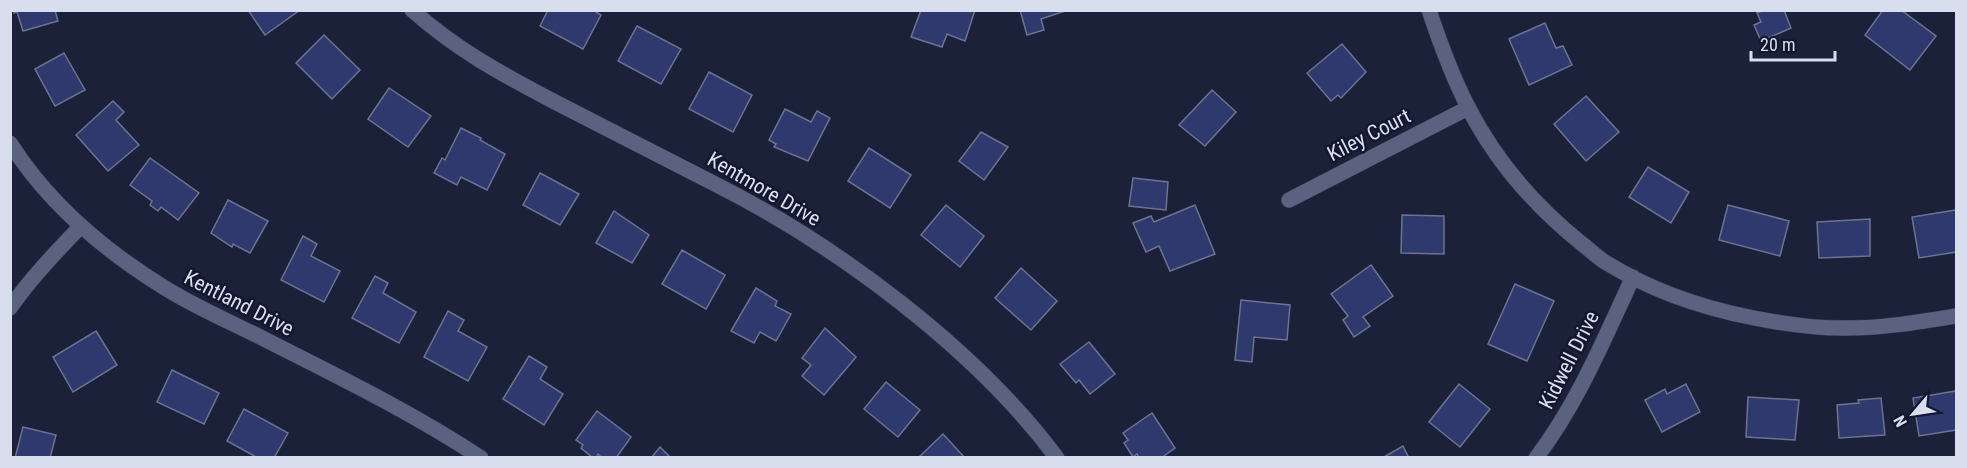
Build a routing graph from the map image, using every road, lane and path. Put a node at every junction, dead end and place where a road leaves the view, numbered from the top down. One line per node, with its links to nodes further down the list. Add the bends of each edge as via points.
1 (411, 10): 11 (street, Kentmore Drive, via 483,63 717,184 795,229 869,279 940,335 997,388)
2 (1429, 10): 3 (street)
3 (1468, 108): 5 (street, Kiley Court); 7 (street, via 1496,153 1530,196 1604,261)
4 (10, 143): 6 (street, Kentland Drive, via 46,190)
5 (1289, 200)
6 (81, 226): 8 (street); 10 (street, Kentland Drive, via 166,289 393,404)
7 (1633, 277): 9 (street, via 1673,296 1726,313 1791,325 1890,327); 12 (street, Kidwell Drive, via 1581,389)
8 (10, 308)
9 (1956, 316)
10 (480, 457)
11 (1057, 458)
12 (1536, 458)

